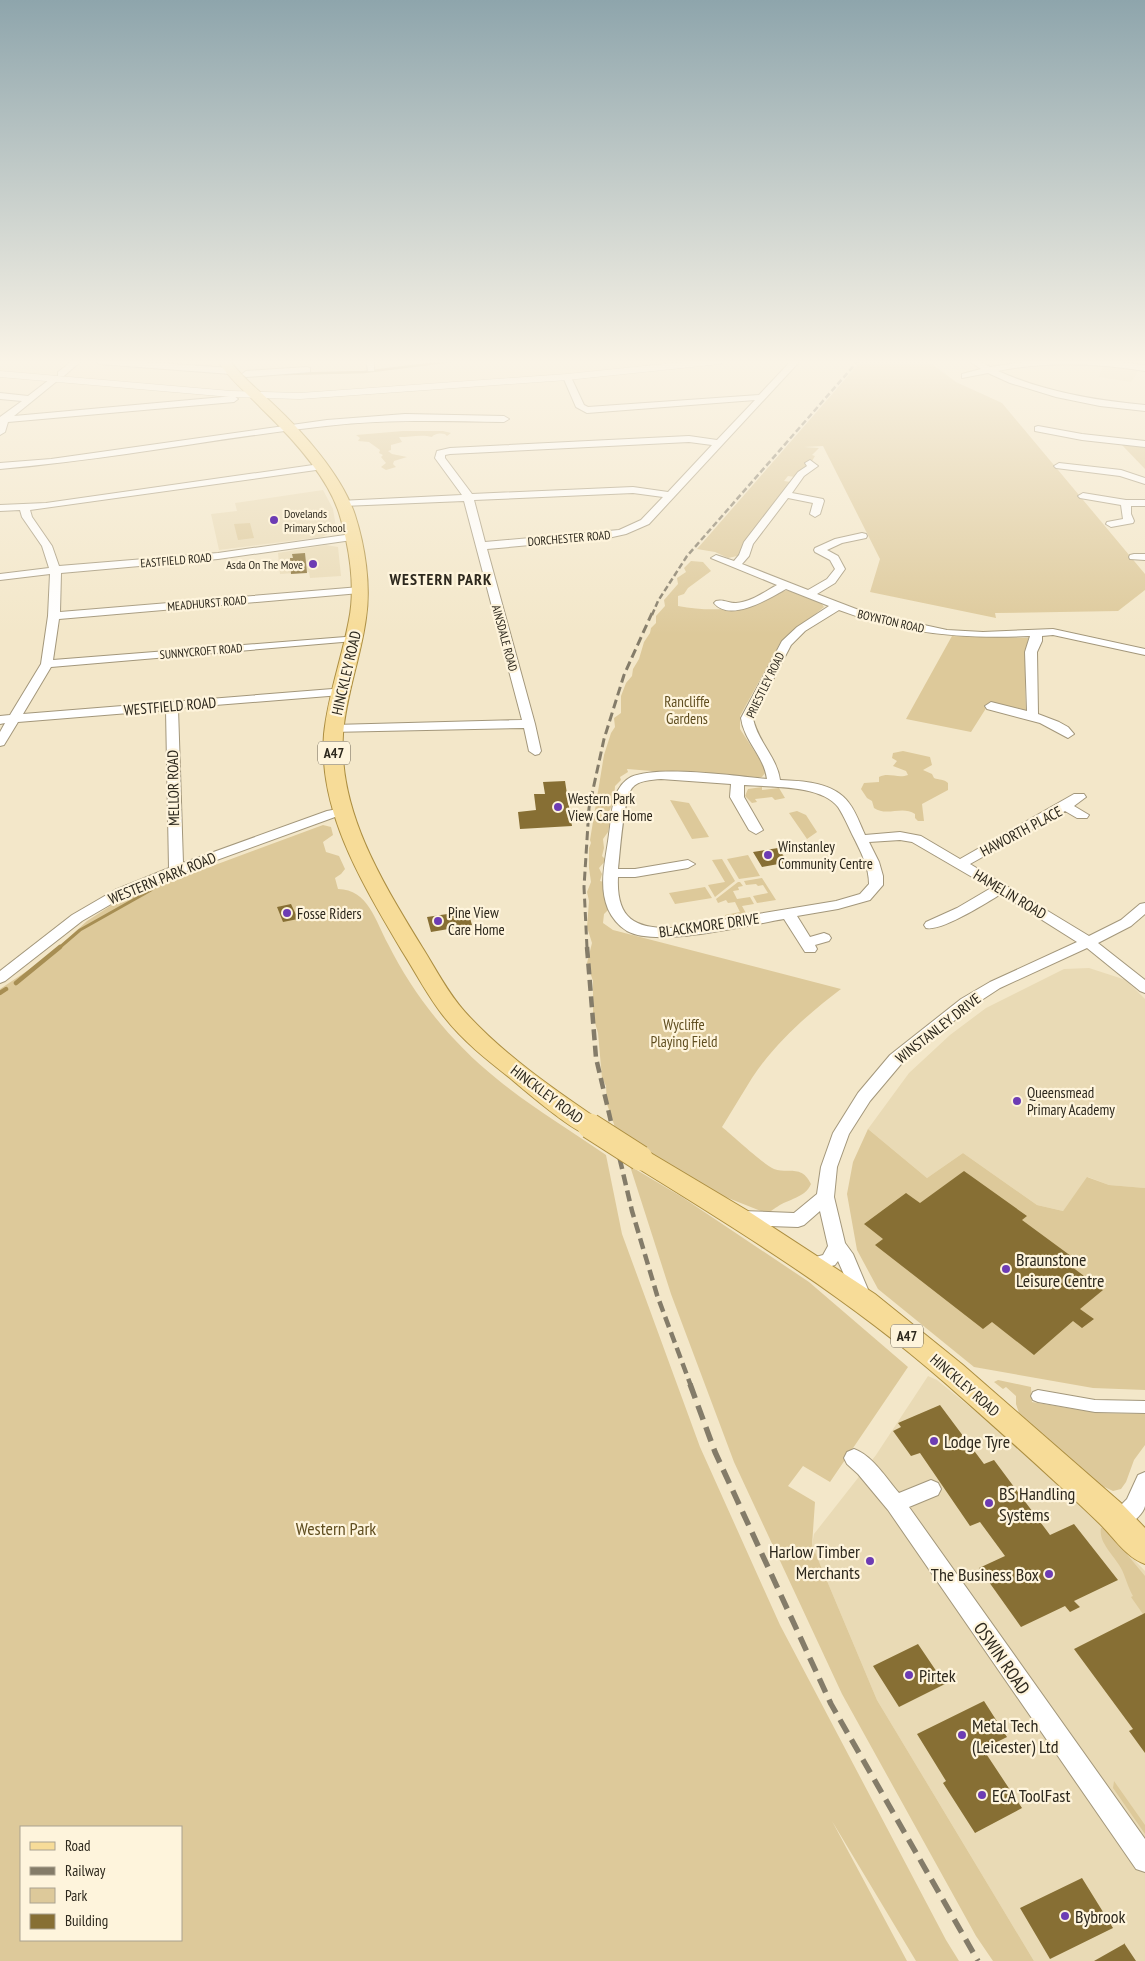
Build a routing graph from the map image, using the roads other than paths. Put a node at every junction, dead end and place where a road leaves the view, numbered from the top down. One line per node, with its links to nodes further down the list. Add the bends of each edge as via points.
1 (122, 453): 6 (street)
2 (309, 453): 8 (main road, HINCKLEY ROAD / A47)
3 (441, 453): 13 (street, AINSDALE ROAD, via 440,458)
4 (710, 453): 10 (street, DORCHESTER ROAD)
5 (815, 465): 11 (street, via 801,474)
6 (0, 466)
7 (1059, 466): 9 (street, via 1122,473)
8 (320, 467): 16 (main road, HINCKLEY ROAD / A47); 20 (street)
9 (1145, 481)
10 (669, 495): 13 (street, via 633,490); 25 (street, DORCHESTER ROAD, via 645,522 622,532)
11 (786, 495): 14 (street); 27 (street)
12 (1083, 496): 17 (street)
13 (468, 498): 16 (street); 25 (street, AINSDALE ROAD)
14 (818, 501): 15 (street); 21 (street)
15 (831, 501)
16 (343, 503): 24 (main road, HINCKLEY ROAD / A47)
17 (1126, 503): 18 (street); 22 (street, via 1129,521)
18 (1145, 503)
19 (0, 508): 20 (street)
20 (25, 508): 28 (street, via 27,517 47,546)
21 (815, 514)
22 (1110, 524)
23 (856, 536): 32 (street, via 815,548 834,558 840,569 832,581)
24 (352, 537): 28 (street, EASTFIELD ROAD, via 211,557); 31 (main road, HINCKLEY ROAD / A47)
25 (480, 546): 46 (street, AINSDALE ROAD)
26 (716, 558): 27 (street, BOYNTON ROAD)
27 (736, 565): 30 (street, BOYNTON ROAD)
28 (55, 570): 29 (street, EASTFIELD ROAD); 35 (street)
29 (0, 577)
30 (786, 585): 32 (street, BOYNTON ROAD); 33 (street, via 757,602 734,607)
31 (360, 590): 35 (street, MEADHURST ROAD); 37 (main road, HINCKLEY ROAD / A47)
32 (808, 594): 34 (street, BOYNTON ROAD)
33 (719, 606)
34 (837, 606): 36 (street, BOYNTON ROAD, via 947,633); 52 (street, PRIESTLEY ROAD, via 801,629 786,643 747,718 747,729 773,770)
35 (54, 616): 39 (street)
36 (1036, 633): 38 (street, BOYNTON ROAD, via 1053,632); 43 (street, via 1031,652)
37 (354, 638): 39 (street, SUNNYCROFT ROAD); 40 (main road, HINCKLEY ROAD / A47)
38 (1145, 652)
39 (48, 664): 45 (street)
40 (340, 690): 41 (street, WESTFIELD ROAD); 47 (main road, HINCKLEY ROAD / A47)
41 (172, 706): 45 (street, WESTFIELD ROAD); 61 (street, MELLOR ROAD)
42 (991, 706): 43 (street)
43 (1031, 716): 48 (street)
44 (0, 720): 45 (street, WESTFIELD ROAD)
45 (13, 720): 49 (street)
46 (529, 724): 47 (street); 50 (street, AINSDALE ROAD)
47 (334, 729): 55 (main road, HINCKLEY ROAD / A47, via 334,770)
48 (1068, 734)
49 (0, 742)
50 (535, 752)
51 (738, 781): 52 (street, BLACKMORE DRIVE); 57 (street, via 737,797); 62 (street, BLACKMORE DRIVE, via 660,775 634,780 622,796)
52 (774, 784): 58 (street, BLACKMORE DRIVE, via 829,792 843,804)
53 (1078, 797): 54 (street)
54 (1066, 806): 56 (street, HAWORTH PLACE); 60 (street, HAWORTH PLACE)
55 (343, 812): 61 (street, WESTERN PARK ROAD); 72 (main road, HINCKLEY ROAD / A47, bridge, via 371,878 452,1012 548,1097)
56 (1082, 815)
57 (756, 830)
58 (861, 839): 60 (street, HAMELIN ROAD, via 892,836 916,839); 65 (street, BLACKMORE DRIVE, via 876,876 872,891 856,901)
59 (678, 861): 62 (street, via 636,872)
60 (960, 864): 63 (street, HAMELIN ROAD)
61 (176, 870): 69 (street, WESTERN PARK ROAD, via 120,893 77,918)
62 (610, 873): 65 (street, BLACKMORE DRIVE, via 611,902 620,917 632,928 650,933 673,933)
63 (1001, 888): 66 (street, via 962,912); 68 (street, HAMELIN ROAD)
64 (1145, 907): 68 (street, WINSTANLEY DRIVE, via 1126,923)
65 (788, 913): 67 (street, via 808,945)
66 (931, 925)
67 (824, 938)
68 (1088, 942): 70 (street, HAMELIN ROAD); 71 (street, WINSTANLEY DRIVE, via 987,989 896,1059 864,1097 841,1134 829,1167)
69 (0, 978)
70 (1145, 988)
71 (824, 1197): 73 (street); 74 (street, WINSTANLEY DRIVE)
72 (739, 1218): 73 (street); 75 (main road, HINCKLEY ROAD / A47)
73 (798, 1220): 75 (street, via 782,1233)
74 (837, 1246): 76 (street, via 829,1260); 77 (street, WINSTANLEY DRIVE, via 844,1254)
75 (784, 1247): 76 (main road, HINCKLEY ROAD / A47)
76 (811, 1265): 77 (main road, HINCKLEY ROAD / A47)
77 (865, 1302): 84 (main road, HINCKLEY ROAD / A47, via 953,1373)
78 (1038, 1396): 79 (street, via 1095,1406)
79 (1145, 1408)
80 (854, 1458): 83 (street, OSWIN ROAD)
81 (1145, 1481): 84 (street, via 1135,1505)
82 (931, 1489): 83 (street)
83 (895, 1504): 86 (street, OSWIN ROAD)
84 (1118, 1521): 85 (main road, HINCKLEY ROAD / A47)
85 (1145, 1550)
86 (1145, 1860)

